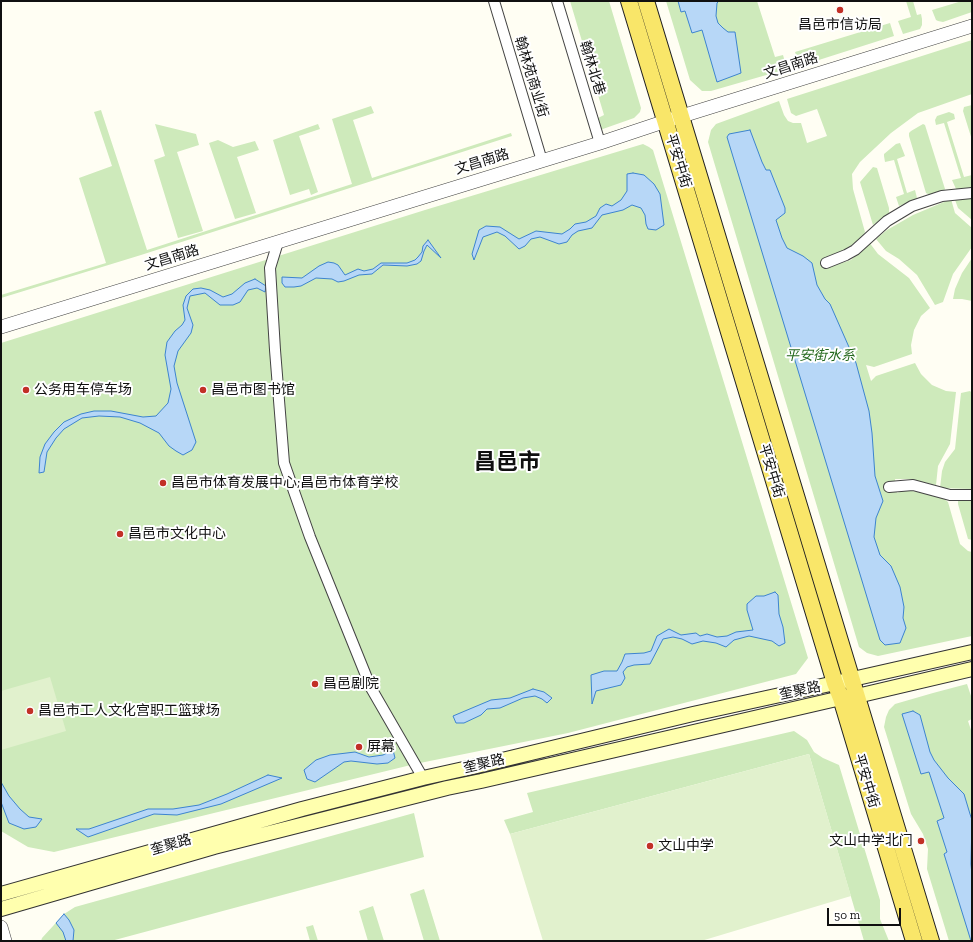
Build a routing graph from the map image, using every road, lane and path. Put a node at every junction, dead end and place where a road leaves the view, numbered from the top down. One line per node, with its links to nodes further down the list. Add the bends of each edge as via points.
1 (494, 1): 9 (street, 翰林苑商业街)
2 (557, 1): 8 (street, 翰林北巷)
3 (629, 1): 7 (main road, 平安中街)
4 (646, 1): 6 (main road, 平安中街)
5 (972, 26): 6 (street, 文昌南路)
6 (681, 117): 7 (street, 文昌南路); 18 (main road, 平安中街)
7 (666, 121): 8 (street, 文昌南路); 19 (main road, 平安中街)
8 (600, 143): 9 (street, 文昌南路)
9 (542, 161): 11 (street, 文昌南路)
10 (972, 193): 12 (street, via 942,196 912,206 887,221 855,250)
11 (278, 242): 13 (street, 文昌南路); 21 (street, via 270,268 284,463 310,537 371,688)
12 (826, 263)
13 (1, 327)
14 (888, 487): 15 (street, via 913,485 950,495)
15 (972, 495)
16 (972, 652): 18 (main road, 奎聚路)
17 (972, 669): 20 (main road, 奎聚路)
18 (852, 680): 19 (main road, 奎聚路); 20 (main road, 平安中街)
19 (838, 691): 20 (main road, 奎聚路); 21 (main road, 奎聚路, via 693,714); 23 (main road, 奎聚路, via 214,847); 26 (main road, 平安中街)
20 (857, 696): 27 (main road, 平安中街)
21 (423, 778): 22 (main road, 奎聚路, via 302,809)
22 (1, 894)
23 (1, 910)
24 (1, 927): 25 (street)
25 (5, 941)
26 (914, 941)
27 (931, 941)

